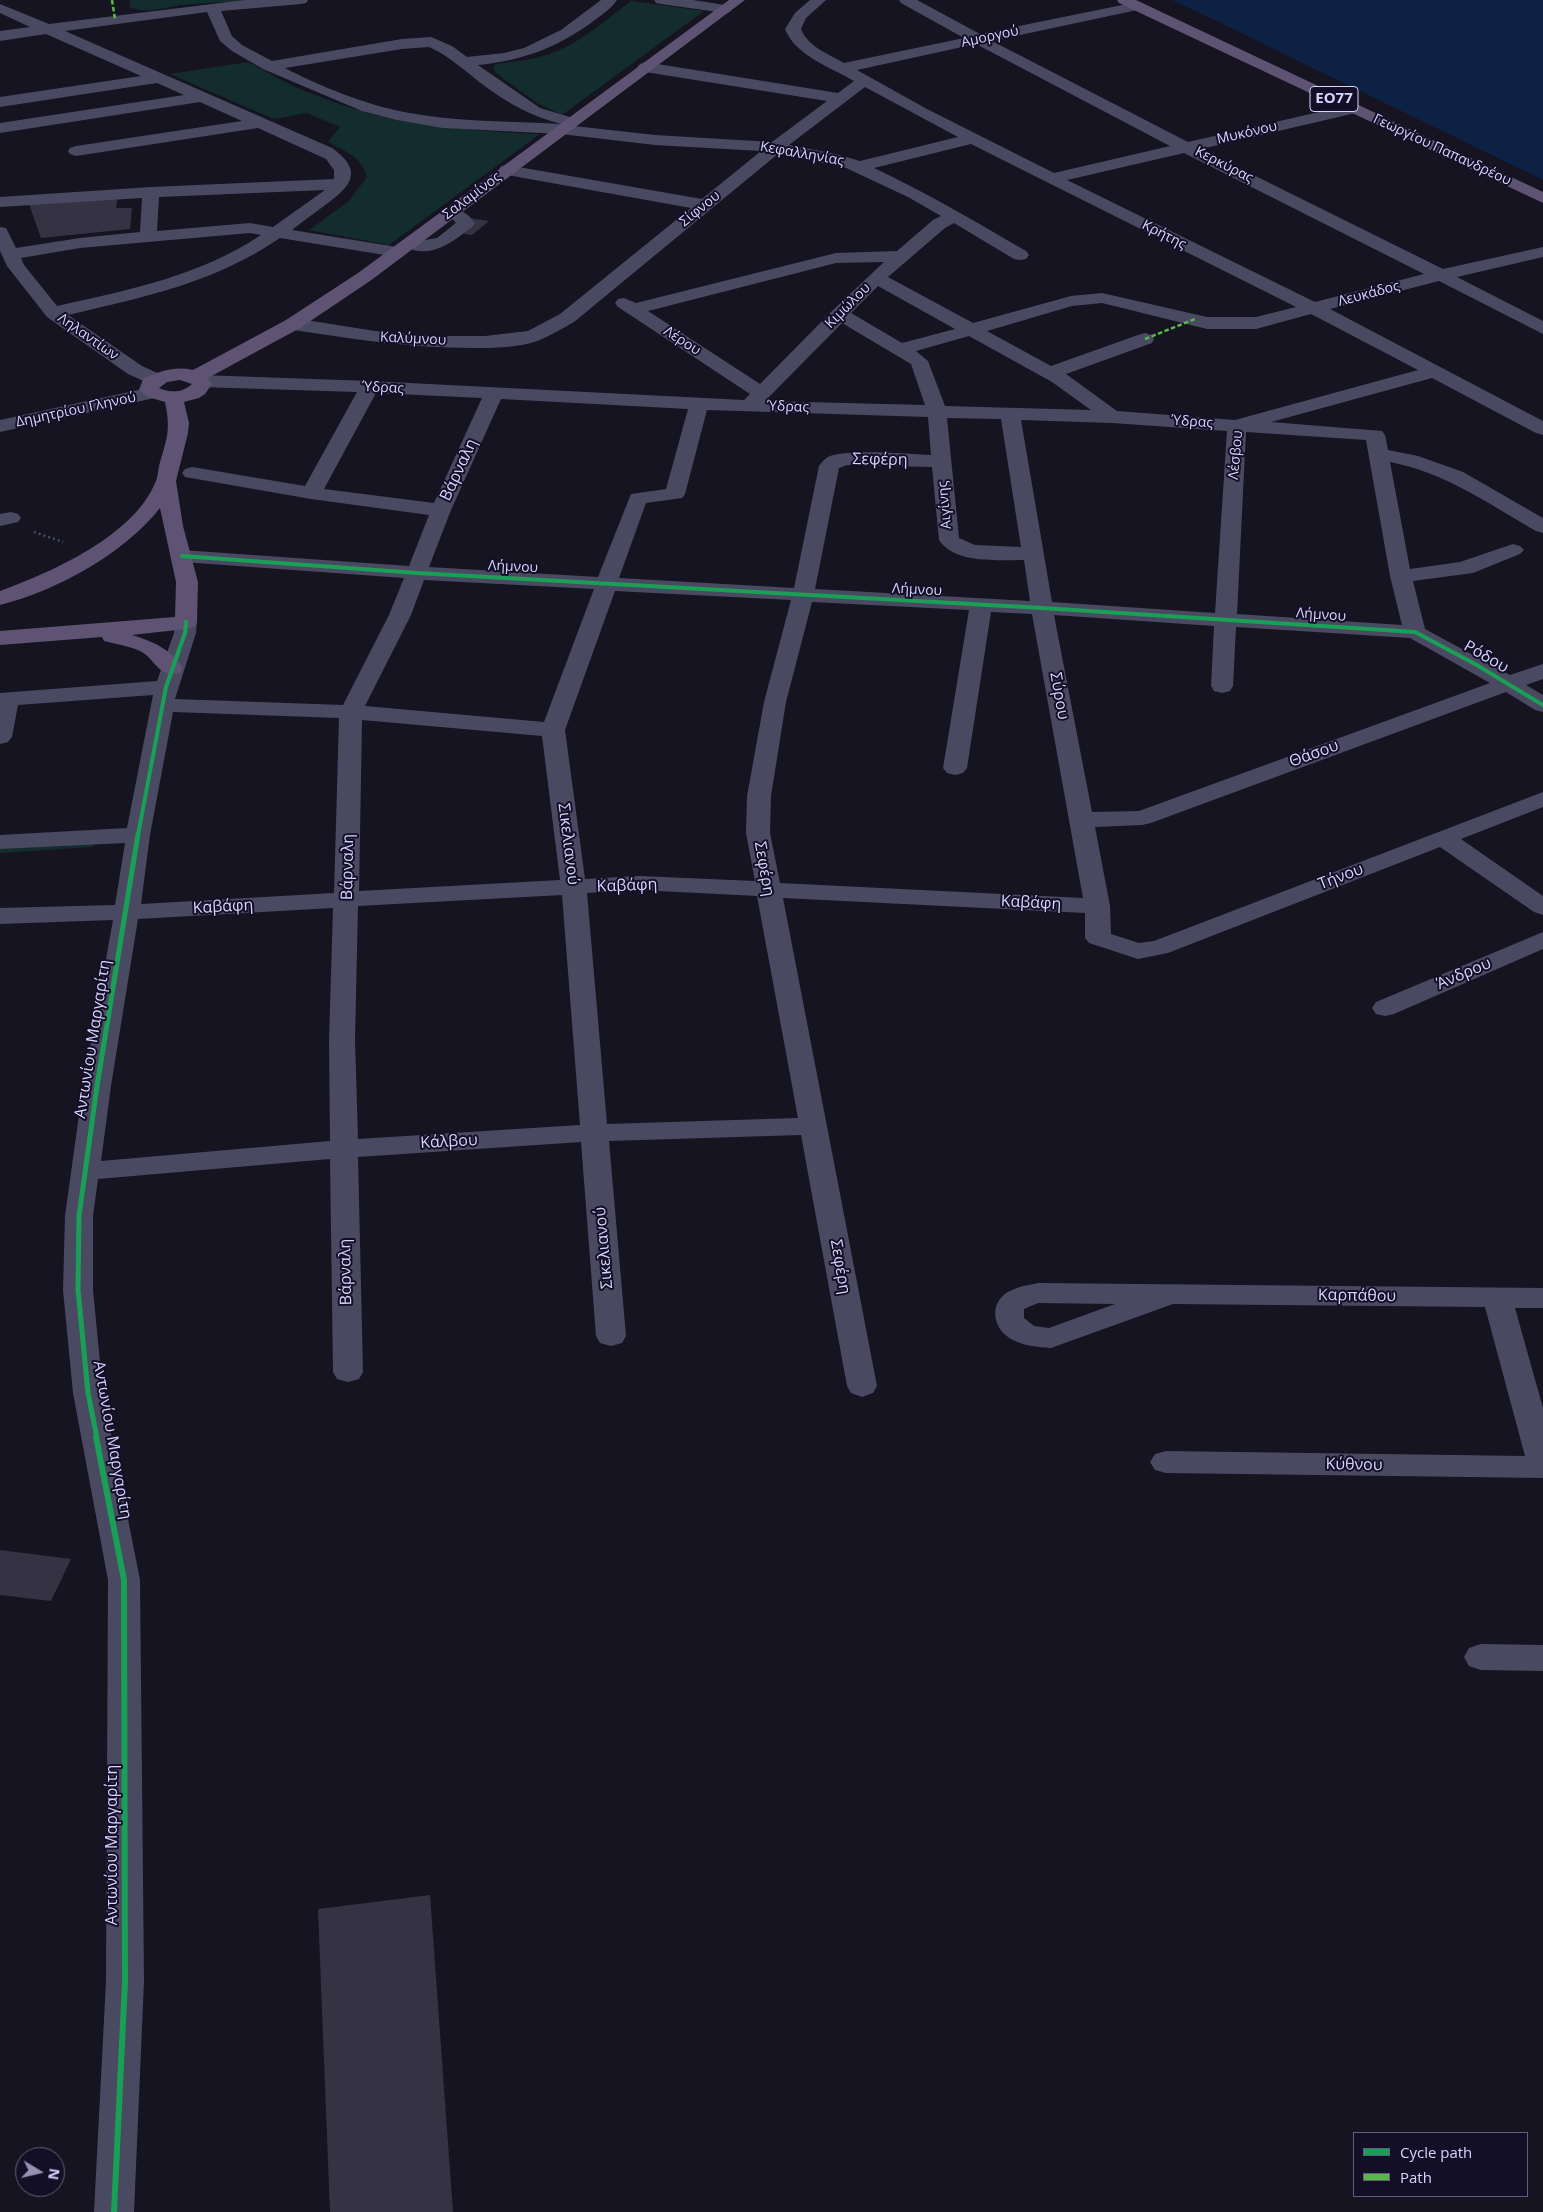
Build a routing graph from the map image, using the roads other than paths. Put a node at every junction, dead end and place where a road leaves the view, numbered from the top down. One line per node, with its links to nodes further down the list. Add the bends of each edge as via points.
1 (112, 0): 11 (street)
2 (301, 0): 9 (street)
3 (610, 0): 15 (street, via 577,25 532,50)
4 (661, 0): 8 (street)
5 (820, 0): 18 (street, Κρήτης, via 800,16 794,30 797,39 810,50)
6 (906, 0): 14 (street, Κερκύρας)
7 (1131, 3): 14 (street, Αμοργού); 24 (main road, Γεωργίου Παπανδρέου / ΕΟ77)
8 (732, 4): 17 (main road, Σαλαμίνος)
9 (212, 7): 11 (street); 16 (street, via 225,38)
10 (0, 8): 12 (street)
11 (114, 19): 12 (street)
12 (49, 30): 13 (street); 19 (street)
13 (0, 36)
14 (976, 40): 18 (street, Αμοργού); 30 (street, Κερκύρας)
15 (464, 62): 16 (street, via 440,44 419,42); 26 (street, via 534,111)
16 (268, 66): 26 (street, via 368,108 404,117 443,123)
17 (645, 67): 22 (street); 26 (main road, Σαλαμίνος)
18 (842, 68): 20 (street, Κρήτης)
19 (158, 78): 21 (street); 23 (street)
20 (866, 80): 22 (street, Σίφνου); 28 (street, Κρήτης)
21 (202, 97): 25 (street); 27 (street)
22 (841, 98): 29 (street, Σίφνου)
23 (0, 102)
24 (1354, 109): 30 (street, Μυκόνου); 37 (main road, Γεωργίου Παπανδρέου / ΕΟ77)
25 (260, 123): 31 (street); 35 (street, via 334,157 344,171)
26 (566, 126): 29 (street, Κεφαλληνίας, via 655,140); 33 (main road, Σαλαμίνος)
27 (0, 128)
28 (973, 138): 32 (street); 34 (street, Κρήτης)
29 (776, 147): 32 (street, Κεφαλληνίας); 39 (street, Σίφνου)
30 (1187, 147): 34 (street, Μυκόνου); 51 (street, Κερκύρας)
31 (76, 151)
32 (858, 166): 41 (street, Κεφαλληνίας)
33 (507, 170): 39 (street); 46 (main road, Σαλαμίνος)
34 (1053, 178): 55 (street, Κρήτης)
35 (341, 184): 36 (street); 42 (street)
36 (151, 192): 38 (street); 44 (street)
37 (1543, 198)
38 (0, 202)
39 (705, 205): 53 (street, Σίφνου)
40 (458, 215): 45 (street, via 466,224 442,242)
41 (955, 216): 49 (street, Κεφαλληνίας); 50 (street, Κιμώλου, via 939,224)
42 (276, 231): 44 (street, via 250,228); 46 (street); 56 (street, via 239,256 202,273)
43 (0, 232): 48 (street, Ληλαντίων)
44 (148, 237): 48 (street)
45 (419, 246)
46 (397, 252): 58 (main road, Σαλαμίνος)
47 (1543, 252): 51 (street, Λευκάδος)
48 (10, 254): 56 (street, Ληλαντίων)
49 (1020, 255)
50 (901, 256): 52 (street, Κιμώλου); 54 (street, via 836,258)
51 (1442, 275): 55 (street, Λευκάδος); 59 (street, Κερκύρας)
52 (876, 278): 57 (street, Κιμώλου); 60 (street)
53 (602, 289): 54 (street, Λέρου); 61 (street, Σίφνου, via 567,318)
54 (633, 309): 71 (street, Λέρου)
55 (1312, 309): 60 (street, Λευκάδος, via 1256,323 1207,323 1102,298 1070,301); 64 (street, Κρήτης)
56 (53, 313): 67 (street, Ληλαντίων)
57 (840, 314): 63 (street, Αιγίνης); 71 (street, Κιμώλου)
58 (293, 324): 61 (street, Καλύμνου, via 432,342 512,340); 66 (main road, Σαλαμίνος)
59 (1543, 328)
60 (971, 330): 63 (street, Λευκάδος); 65 (street)
61 (533, 336)
62 (1145, 340): 65 (street)
63 (900, 350): 73 (street, Αιγίνης, via 919,361)
64 (1433, 372): 76 (street, Λέσβου); 78 (street, Κρήτης)
65 (1050, 373): 75 (street)
66 (198, 379): 67 (main road, via 180,374); 68 (street, Ύδρας); 70 (main road, Σαλαμίνος, via 200,388 196,391)
67 (153, 386): 70 (main road); 77 (street, Δημητρίου Γληνού)
68 (370, 387): 69 (street, Ύδρας); 83 (street)
69 (494, 393): 72 (street, Ύδρας); 84 (street, Βάρναλη)
70 (174, 397): 82 (main road, via 179,425)
71 (755, 399): 72 (street, Ύδρας); 73 (street, Ύδρας)
72 (699, 403): 93 (street, Σικελιανού, via 675,494 638,498)
73 (937, 411): 74 (street, Ύδρας); 80 (street, Αιγίνης)
74 (1010, 414): 75 (street, Ύδρας); 89 (street, Σύρου)
75 (1112, 417): 76 (street, Ύδρας)
76 (1237, 425): 79 (street, Ύδρας); 98 (street, Λέσβου)
77 (0, 426)
78 (1543, 429)
79 (1376, 445): 86 (street, Ύδρας, via 1456,476); 92 (street)
80 (941, 461): 89 (street, Αιγίνης, via 951,544 971,552); 94 (street, Σεφέρη, via 851,459 831,464)
81 (192, 473): 83 (street)
82 (166, 481): 85 (main road, Αντωνίου Μαργαρίτη); 87 (main road)
83 (311, 493): 84 (street)
84 (441, 510): 91 (street, Βάρναλη)
85 (173, 526): 87 (main road, via 150,525); 90 (main road, Αντωνίου Μαργαρίτη)
86 (1543, 527)
87 (131, 529): 95 (main road, via 98,553 61,573)
88 (1513, 550): 92 (street, via 1465,568)
89 (1033, 554): 97 (street, Σύρου)
90 (182, 556): 91 (street, Λήμνου); 99 (main road, Αντωνίου Μαργαρίτη, via 187,582)
91 (417, 573): 93 (street, Λήμνου); 109 (street, Βάρναλη)
92 (1401, 576): 101 (street)
93 (606, 584): 94 (street, Λήμνου); 110 (street, Σικελιανού)
94 (803, 596): 96 (street, Λήμνου); 119 (street, Σεφέρη, via 775,702 761,775 757,824)
95 (0, 599)
96 (981, 605): 97 (street, Λήμνου); 112 (street)
97 (1042, 608): 98 (street, Λήμνου); 114 (street, Σύρου)
98 (1225, 620): 101 (street, Λήμνου); 105 (street, Λέσβου)
99 (186, 622): 100 (main road); 106 (street, Αντωνίου Μαργαρίτη)
100 (89, 632): 102 (main road); 106 (main road, via 149,647)
101 (1415, 632): 104 (street, Ρόδου)
102 (4, 637)
103 (1543, 671): 104 (street, Θάσου)
104 (1507, 683): 108 (street, Ρόδου); 114 (street, Θάσου, via 1142,818)
105 (1222, 686)
106 (166, 687): 107 (street); 109 (street); 115 (street, Αντωνίου Μαργαρίτη)
107 (4, 699): 111 (street)
108 (1543, 706)
109 (352, 712): 110 (street); 120 (street, Βάρναλη)
110 (553, 730): 118 (street, Σικελιανού)
111 (0, 737)
112 (955, 768)
113 (1543, 799): 116 (street, Τήνου)
114 (1082, 820): 121 (street, Σύρου)
115 (138, 835): 117 (street); 123 (street, Αντωνίου Μαργαρίτη)
116 (1443, 838): 122 (street); 126 (street, Τήνου, via 1159,948)
117 (0, 842)
118 (574, 888): 119 (street, Καβάφη, via 639,883); 120 (street, Καβάφη); 129 (street, Σικελιανού)
119 (768, 890): 121 (street, Καβάφη); 128 (street, Σεφέρη)
120 (347, 900): 123 (street, Καβάφη); 130 (street, Βάρναλη, via 342,1040)
121 (1097, 906): 126 (street, Σύρου, via 1098,938)
122 (1543, 907)
123 (127, 912): 124 (street, Καβάφη); 131 (street, Αντωνίου Μαργαρίτη)
124 (0, 916)
125 (1543, 940): 127 (street, Άνδρου)
126 (1138, 951)
127 (1385, 1008)
128 (814, 1126): 129 (street, Κάλβου); 139 (street, Σεφέρη)
129 (594, 1133): 130 (street, Κάλβου); 137 (street, Σικελιανού)
130 (344, 1149): 131 (street, Κάλβου); 138 (street, Βάρναλη)
131 (85, 1171): 144 (street, Αντωνίου Μαργαρίτη, via 78,1216 79,1299 88,1393 124,1580 125,1981)
132 (1069, 1294): 133 (street, Καρπάθου); 136 (street); 136 (street, Καρπάθου, via 1033,1294 1019,1298 1010,1307 1010,1322 1020,1332 1040,1338)
133 (1171, 1294): 134 (street, Καρπάθου); 136 (street, Καρπάθου)
134 (1497, 1297): 135 (street, Καρπάθου); 141 (street)
135 (1543, 1298)
136 (1085, 1326)
137 (611, 1336)
138 (348, 1372)
139 (862, 1386)
140 (1166, 1462): 141 (street, Κύθνου)
141 (1543, 1466)
142 (1481, 1657): 143 (street)
143 (1543, 1658)
144 (114, 2212)

